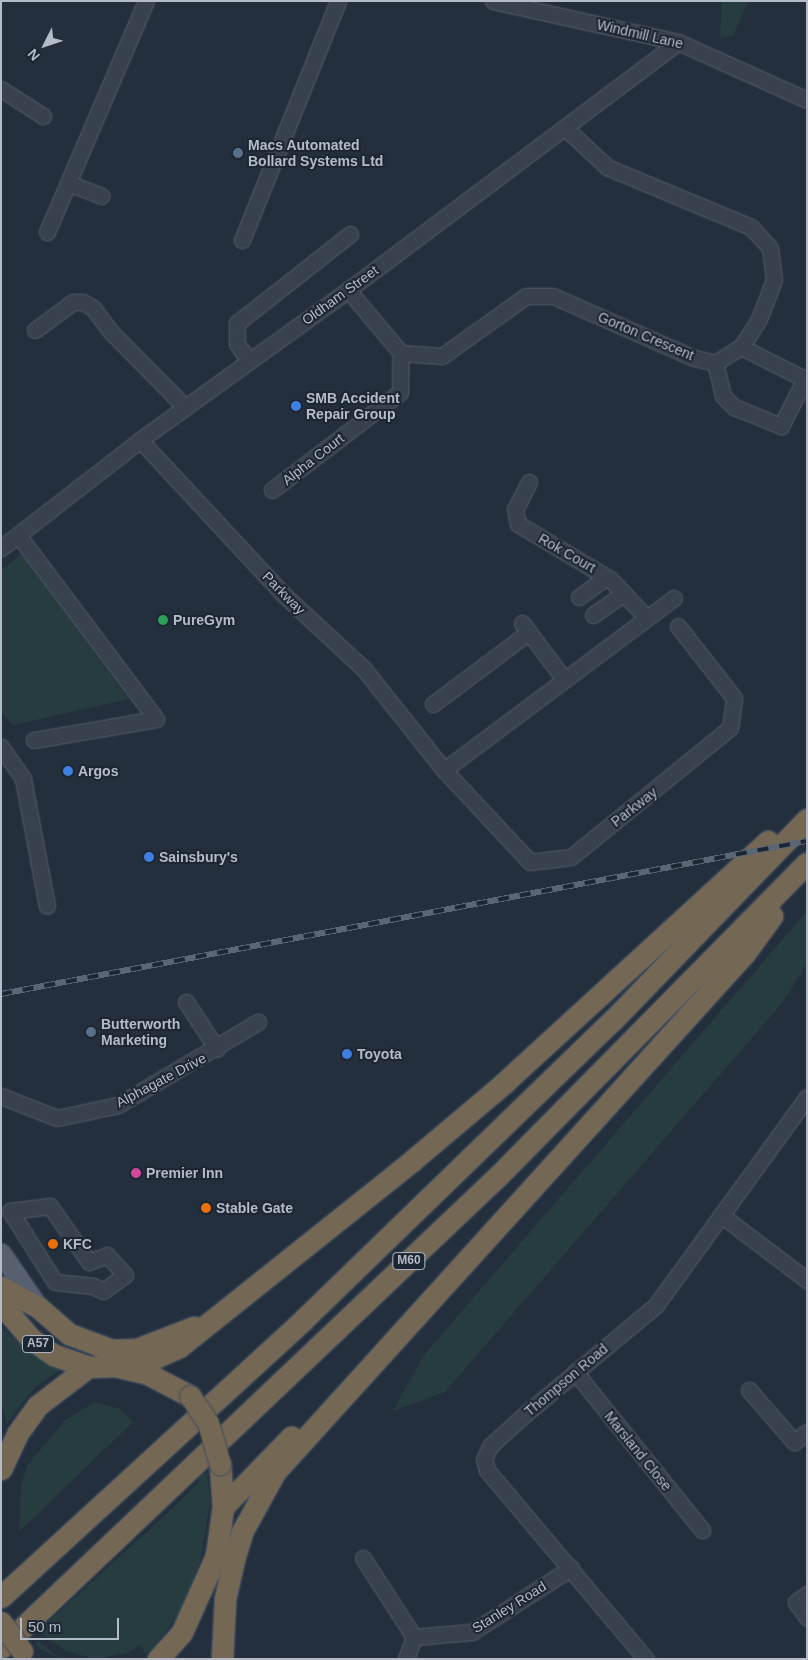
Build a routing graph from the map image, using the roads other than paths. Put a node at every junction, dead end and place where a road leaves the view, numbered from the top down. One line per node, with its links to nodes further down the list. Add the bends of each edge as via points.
1 (146, 1): 9 (street)
2 (338, 1): 13 (street)
3 (493, 1): 4 (street, Windmill Lane)
4 (678, 42): 6 (street, Windmill Lane); 8 (street, Oldham Street)
5 (1, 89): 7 (street)
6 (807, 100)
7 (43, 116)
8 (566, 128): 14 (street, Oldham Street); 16 (street, via 607,166 750,227 770,248 774,280 759,319)
9 (68, 184): 10 (street); 11 (street)
10 (102, 196)
11 (47, 232)
12 (350, 234): 18 (street, via 236,323 236,344)
13 (242, 240)
14 (348, 290): 17 (street); 18 (street, Oldham Street)
15 (35, 330): 21 (street, via 73,302 94,308 112,333)
16 (741, 347): 19 (street); 20 (street)
17 (401, 353): 19 (street, Gorton Crescent, via 442,356 526,296 553,296 691,357); 24 (street, Alpha Court, via 400,392)
18 (249, 361): 21 (street, Oldham Street)
19 (716, 363): 20 (street, via 723,396 734,407 781,426)
20 (806, 379)
21 (185, 407): 22 (street, Oldham Street)
22 (140, 440): 25 (street, Oldham Street); 38 (street, Parkway, via 282,593 364,670)
23 (529, 482): 27 (street, Rok Court, via 515,509 518,524)
24 (272, 490)
25 (18, 535): 26 (street, Oldham Street); 36 (street, via 156,718)
26 (1, 548)
27 (607, 577): 28 (street, Rok Court); 29 (street)
28 (624, 593): 31 (street); 32 (street, Rok Court)
29 (579, 597)
30 (674, 598): 32 (street)
31 (593, 615)
32 (646, 617): 34 (street)
33 (678, 626): 38 (street, Parkway, via 734,698 730,728 571,857 530,862)
34 (563, 678): 35 (street, via 526,628); 38 (street)
35 (433, 704)
36 (34, 740)
37 (1, 747): 43 (street, via 23,779)
38 (444, 770)
39 (807, 806): 57 (highway, via 504,1083 208,1322)
40 (807, 819): 71 (highway, M60, via 613,1020 303,1320)
41 (807, 863): 75 (highway, M60, via 499,1176)
42 (807, 867): 64 (highway, via 739,960 364,1371)
43 (47, 906)
44 (186, 1002): 46 (street)
45 (258, 1022): 46 (street, Alphagate Drive)
46 (217, 1050): 47 (street, Alphagate Drive, via 136,1097 80,1116 43,1115)
47 (1, 1096)
48 (807, 1097): 49 (street, Thompson Road)
49 (801, 1117): 50 (street, Thompson Road)
50 (722, 1215): 53 (street); 60 (street, Thompson Road, via 656,1305)
51 (1, 1253): 56 (main road, A57)
52 (107, 1255): 52 (street, via 125,1275 103,1291 93,1286 55,1282 10,1211 50,1206 89,1262)
53 (807, 1280)
54 (1, 1287): 56 (highway, A57)
55 (1, 1304): 59 (highway, A57, via 31,1339 54,1354)
56 (38, 1307): 57 (highway, A57, via 69,1334 112,1350 137,1349)
57 (175, 1341): 58 (highway, via 150,1360)
58 (115, 1366): 59 (highway); 65 (highway, bridge, via 169,1381 190,1396 208,1423 220,1464)
59 (88, 1367): 63 (highway, via 37,1406 17,1434)
60 (575, 1372): 66 (street, Marsland Close); 69 (street, Thompson Road, via 490,1446 484,1459 488,1470)
61 (750, 1390): 62 (street, via 794,1442)
62 (807, 1432)
63 (1, 1469)
64 (257, 1482): 65 (highway); 78 (highway, via 224,1599)
65 (223, 1507): 67 (highway)
66 (702, 1530)
67 (216, 1556): 76 (highway, via 182,1632); 77 (highway)
68 (364, 1558): 74 (street)
69 (571, 1568): 74 (street, Stanley Road, via 472,1632); 80 (street, Thompson Road)
70 (807, 1594): 72 (street, via 796,1602)
71 (1, 1597)
72 (807, 1618)
73 (1, 1622): 75 (highway, bridge)
74 (414, 1637): 79 (street)
75 (17, 1653)
76 (158, 1659)
77 (213, 1659)
78 (222, 1659)
79 (406, 1659)
80 (646, 1659)

